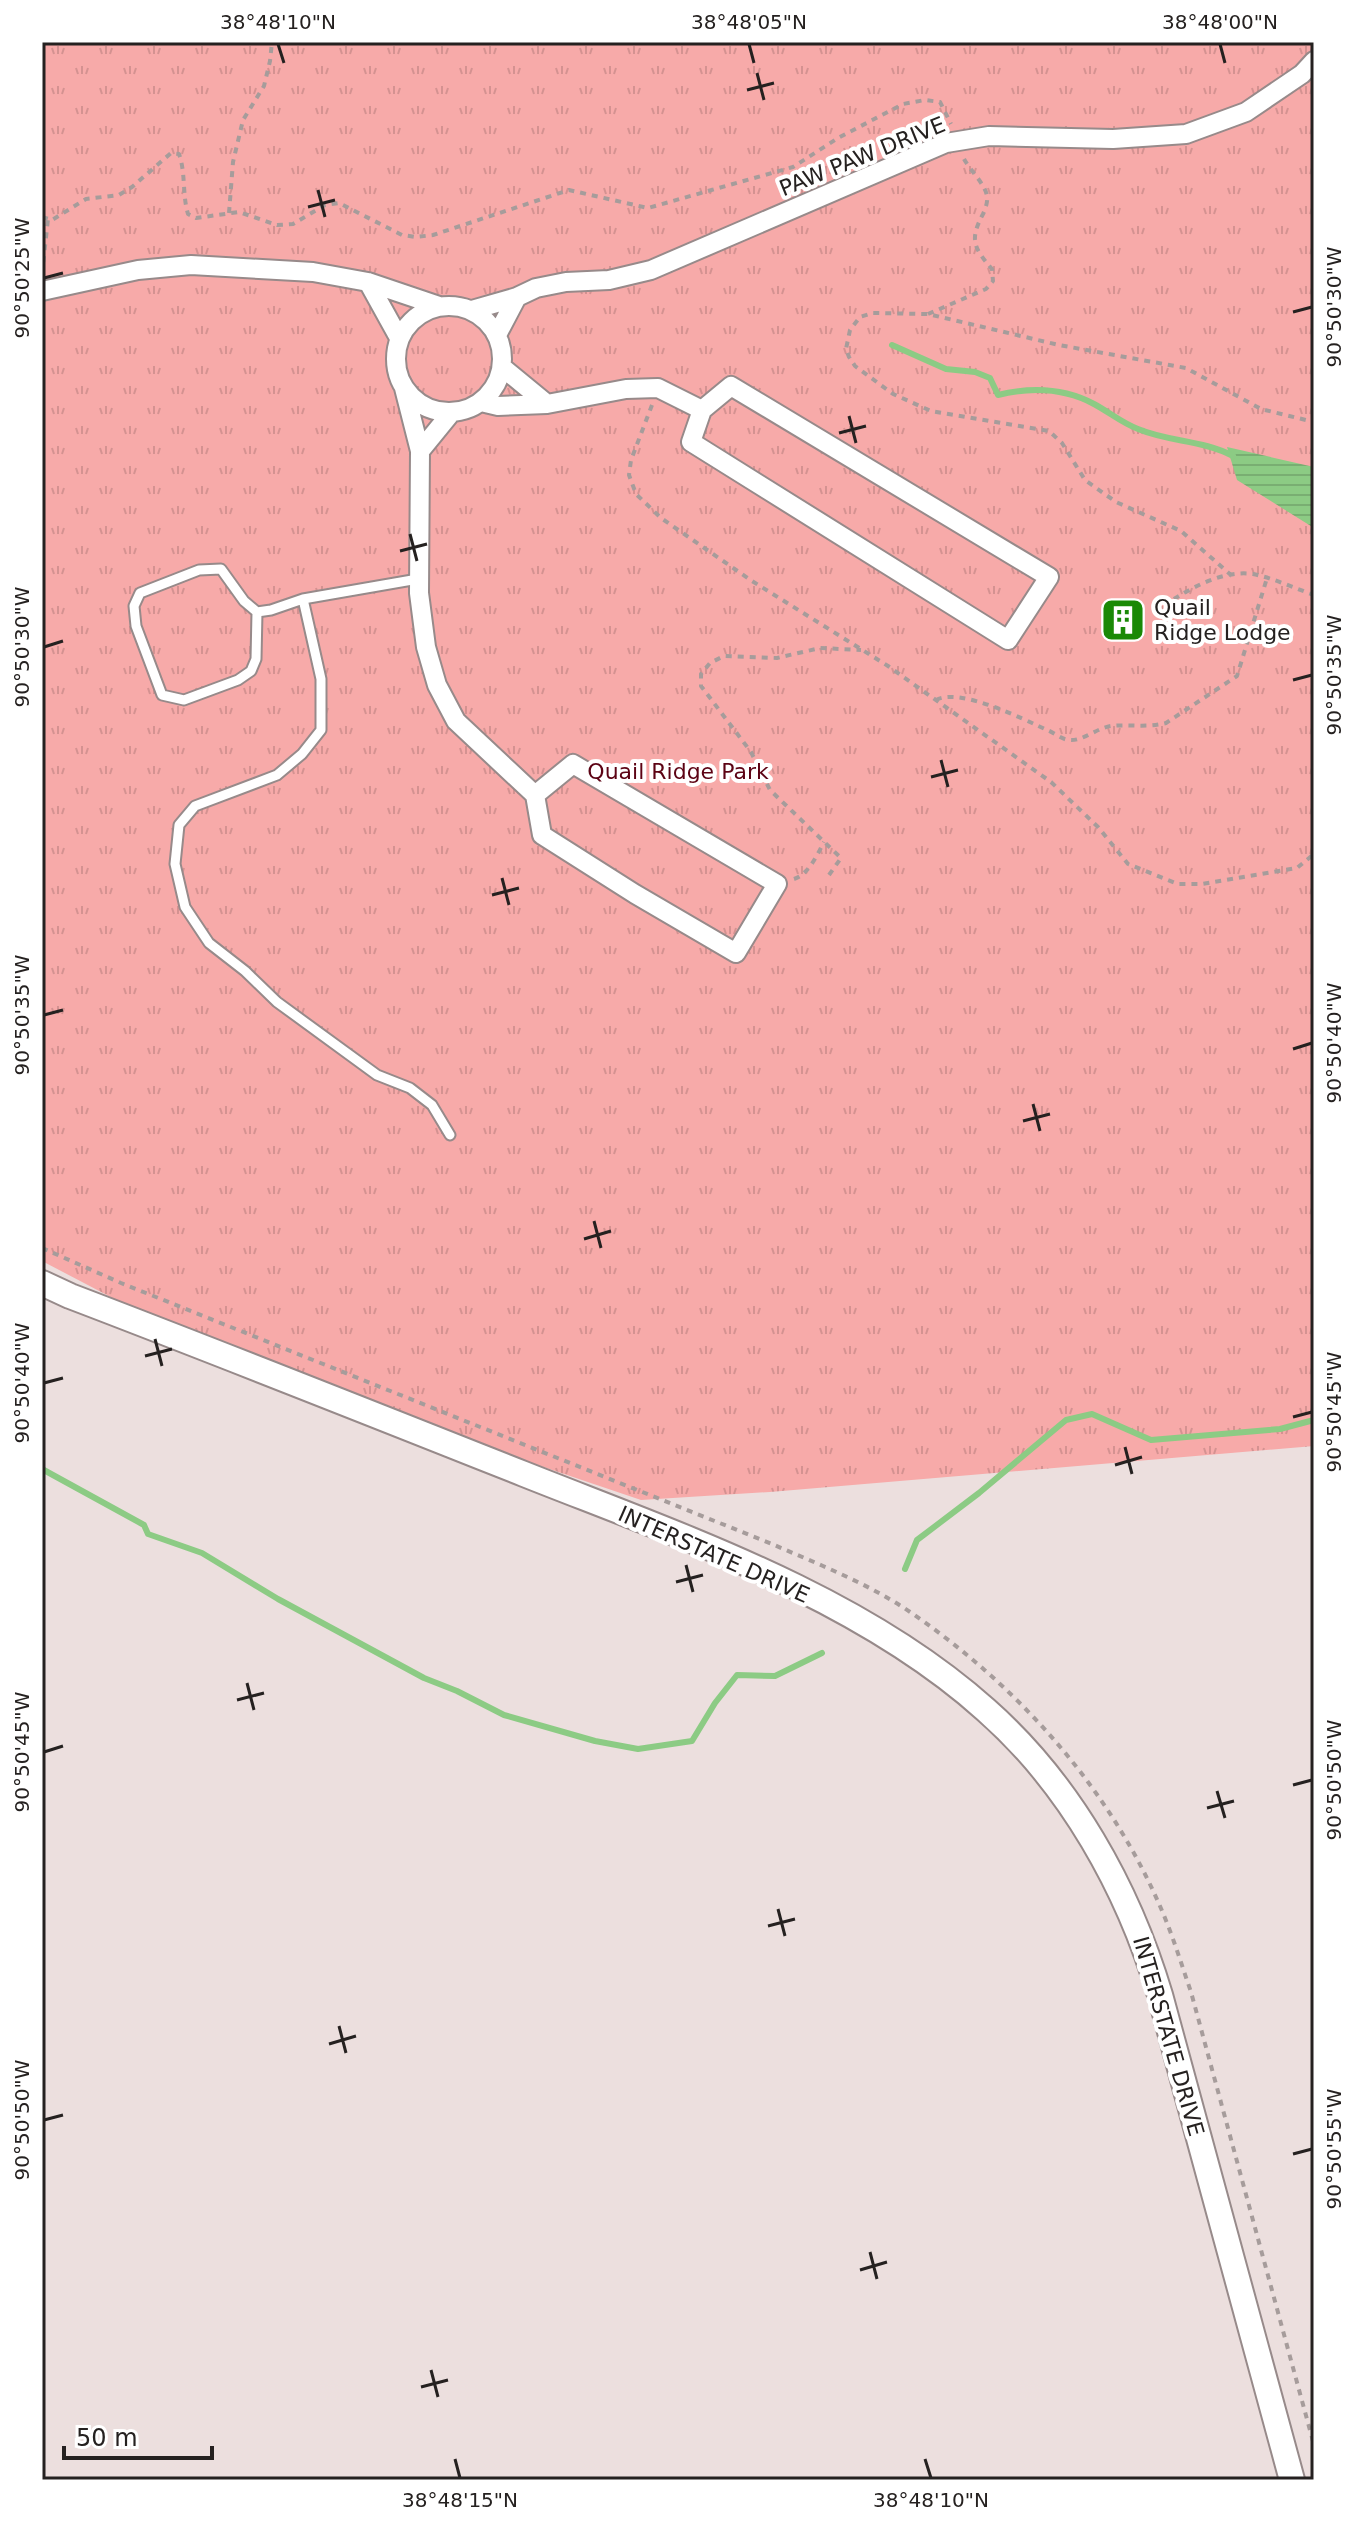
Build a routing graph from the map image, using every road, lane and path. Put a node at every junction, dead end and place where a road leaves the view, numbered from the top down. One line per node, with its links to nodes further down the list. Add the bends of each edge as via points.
1 (272, 42): 4 (path, via 264,86 243,120)
2 (1314, 61): 3 (street, PAW PAW DRIVE, via 1246,112 1186,134 1113,139 989,136)
3 (959, 141): 4 (path, via 940,102 925,100 903,104 793,167 648,208 569,190 416,237 339,203 293,224); 10 (street, PAW PAW DRIVE, via 651,270 536,288); 13 (path, via 987,195 974,242 992,269 993,281)
4 (229, 213): 6 (path, via 196,218 188,214 183,165 179,154 171,153 119,195 86,199)
5 (42, 217): 6 (path)
6 (48, 219): 7 (path)
7 (42, 276)
8 (368, 282): 9 (street, via 313,272 191,265 138,270); 11 (street); 15 (street)
9 (42, 291)
10 (517, 297): 12 (street, PAW PAW DRIVE); 14 (street)
11 (439, 306): 12 (street); 15 (street, via 422,312)
12 (472, 310): 14 (street)
13 (928, 314): 23 (path, via 1186,368 1261,409); 25 (path, via 860,317 846,340 849,357 893,394 931,411 1049,431 1085,480 1116,502 1181,531)
14 (497, 335): 16 (street)
15 (399, 338): 17 (street, via 397,372)
16 (502, 367): 19 (street, via 493,390); 20 (street)
17 (404, 388): 22 (street, via 416,402); 24 (street)
18 (658, 388): 20 (street); 21 (street); 32 (path, via 631,460 629,475 636,494 661,518 752,581)
19 (481, 402): 20 (street); 22 (street)
20 (547, 404)
21 (702, 410): 21 (street, via 691,442 1008,640 1049,577 731,386)
22 (451, 413): 24 (street)
23 (1314, 422)
24 (420, 451): 27 (street)
25 (1232, 576): 26 (path, via 1250,573); 30 (path, via 1209,580)
26 (1267, 578): 28 (path); 33 (path, via 1237,676 1166,723 1111,726 1066,740 978,703 956,697)
27 (418, 579): 29 (lane); 34 (street, via 426,647 437,685 456,721)
28 (1314, 595)
29 (303, 599): 31 (lane); 39 (lane, via 321,679 321,730 277,775 195,806 179,825 175,864 185,907 209,943 277,1002 377,1075 410,1088 432,1105)
30 (1174, 599)
31 (257, 612): 31 (lane, via 221,569 199,570 140,593 134,606 136,626 162,695 184,700 251,671)
32 (864, 651): 33 (path); 35 (path, via 820,648 777,658 724,656 701,674 701,686 751,752 770,790)
33 (936, 700): 36 (path, via 1051,782 1128,864 1156,877 1178,884 1215,882 1297,868)
34 (535, 795): 38 (street, via 573,764); 38 (street, via 542,835 736,953)
35 (824, 842): 37 (path, via 841,858); 38 (path, via 800,878)
36 (1314, 854)
37 (829, 875)
38 (777, 884)
39 (450, 1135)
40 (42, 1248): 42 (path, via 853,1580 911,1613 985,1669 1048,1730 1093,1789 1131,1849 1166,1921 1191,1992)
41 (42, 1283): 43 (main road, INTERSTATE DRIVE, via 768,1573 895,1642 986,1710 1070,1806 1138,1928)
42 (1314, 2445)
43 (1292, 2480)

